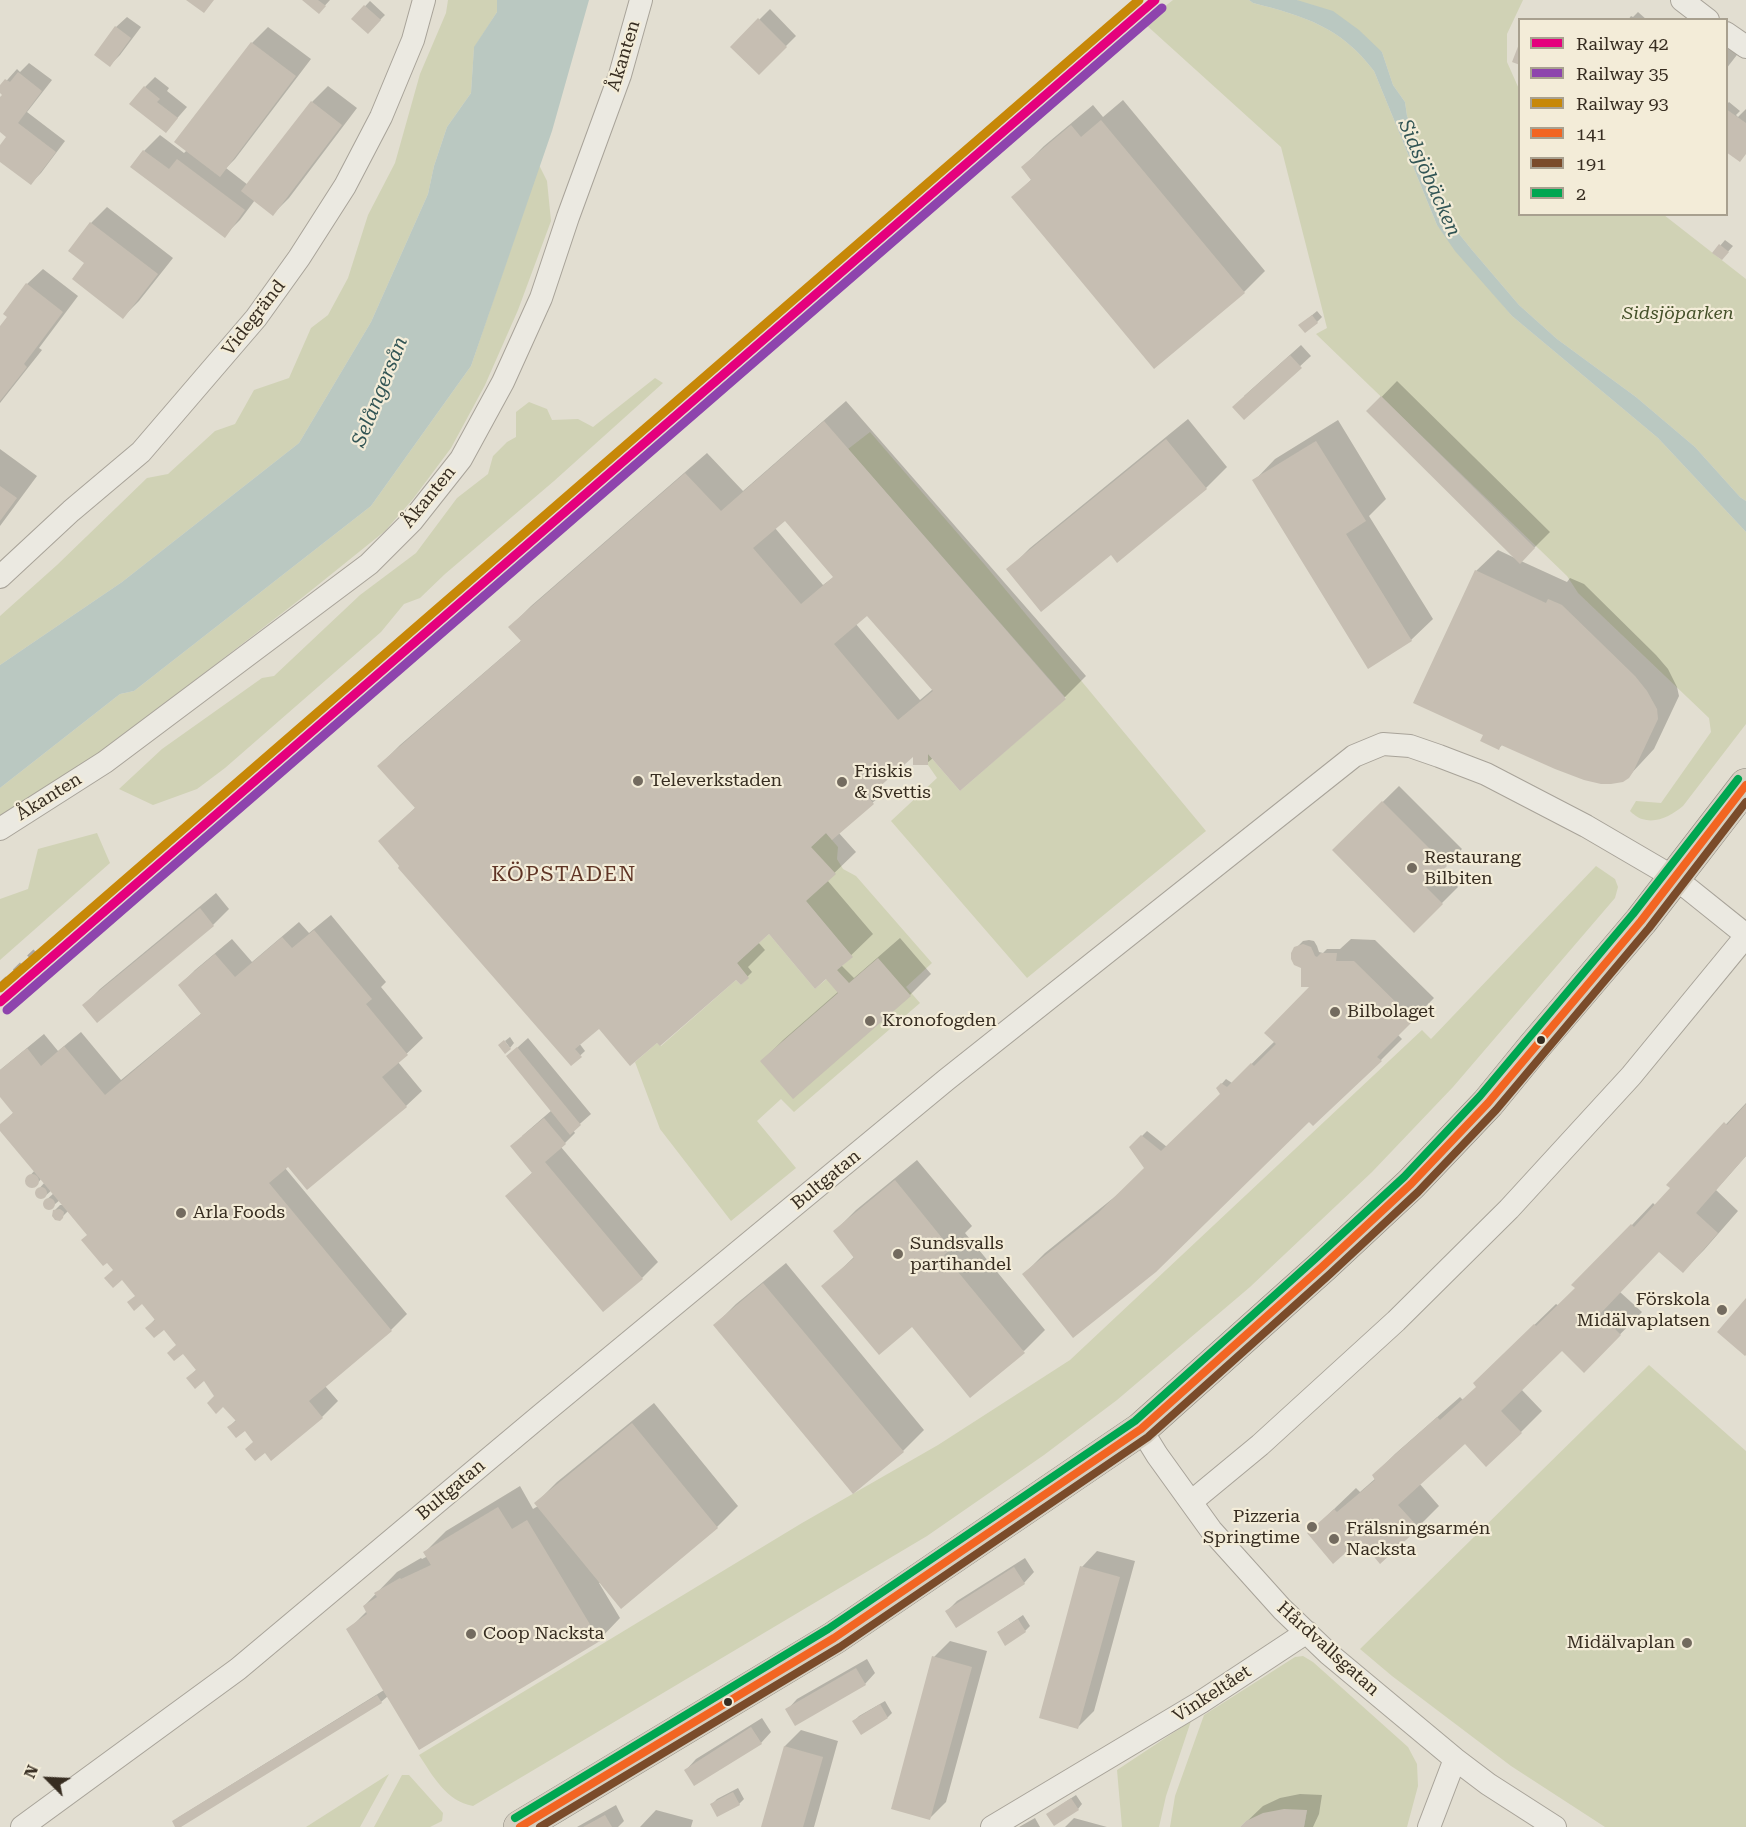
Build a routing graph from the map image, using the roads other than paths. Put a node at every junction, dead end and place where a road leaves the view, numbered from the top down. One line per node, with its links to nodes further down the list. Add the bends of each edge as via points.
1 (424, 0): 7 (street, Videgränd, via 381,117 350,176 256,318 141,452)
2 (641, 0): 9 (street, Åkanten, via 620,75 541,298 461,459 412,521 369,564 105,762)
3 (1682, 0): 4 (street)
4 (1705, 18)
5 (1728, 34): 6 (street)
6 (1746, 48)
7 (0, 577)
8 (1746, 785): 10 (highway)
9 (0, 829)
10 (1675, 878): 11 (street, Bultgatan); 12 (highway, via 1488,1103 1411,1184); 16 (street, Bultgatan, via 1486,774 1439,756 1410,746 1383,744 1354,756 946,1080 238,1669)
11 (1746, 935): 13 (street, via 1631,1076 1509,1209 1396,1321)
12 (1141, 1429): 13 (street, Hårdvallsgatan); 17 (highway, via 834,1638)
13 (1191, 1502): 14 (street, Hårdvallsgatan, via 1211,1530)
14 (1307, 1632): 15 (street, Hårdvallsgatan); 18 (street, Vinkeltået, via 1201,1702)
15 (1455, 1759): 19 (street); 20 (street, Hårdvallsgatan)
16 (22, 1827)
17 (520, 1827)
18 (992, 1827)
19 (1429, 1827)
20 (1555, 1827)

